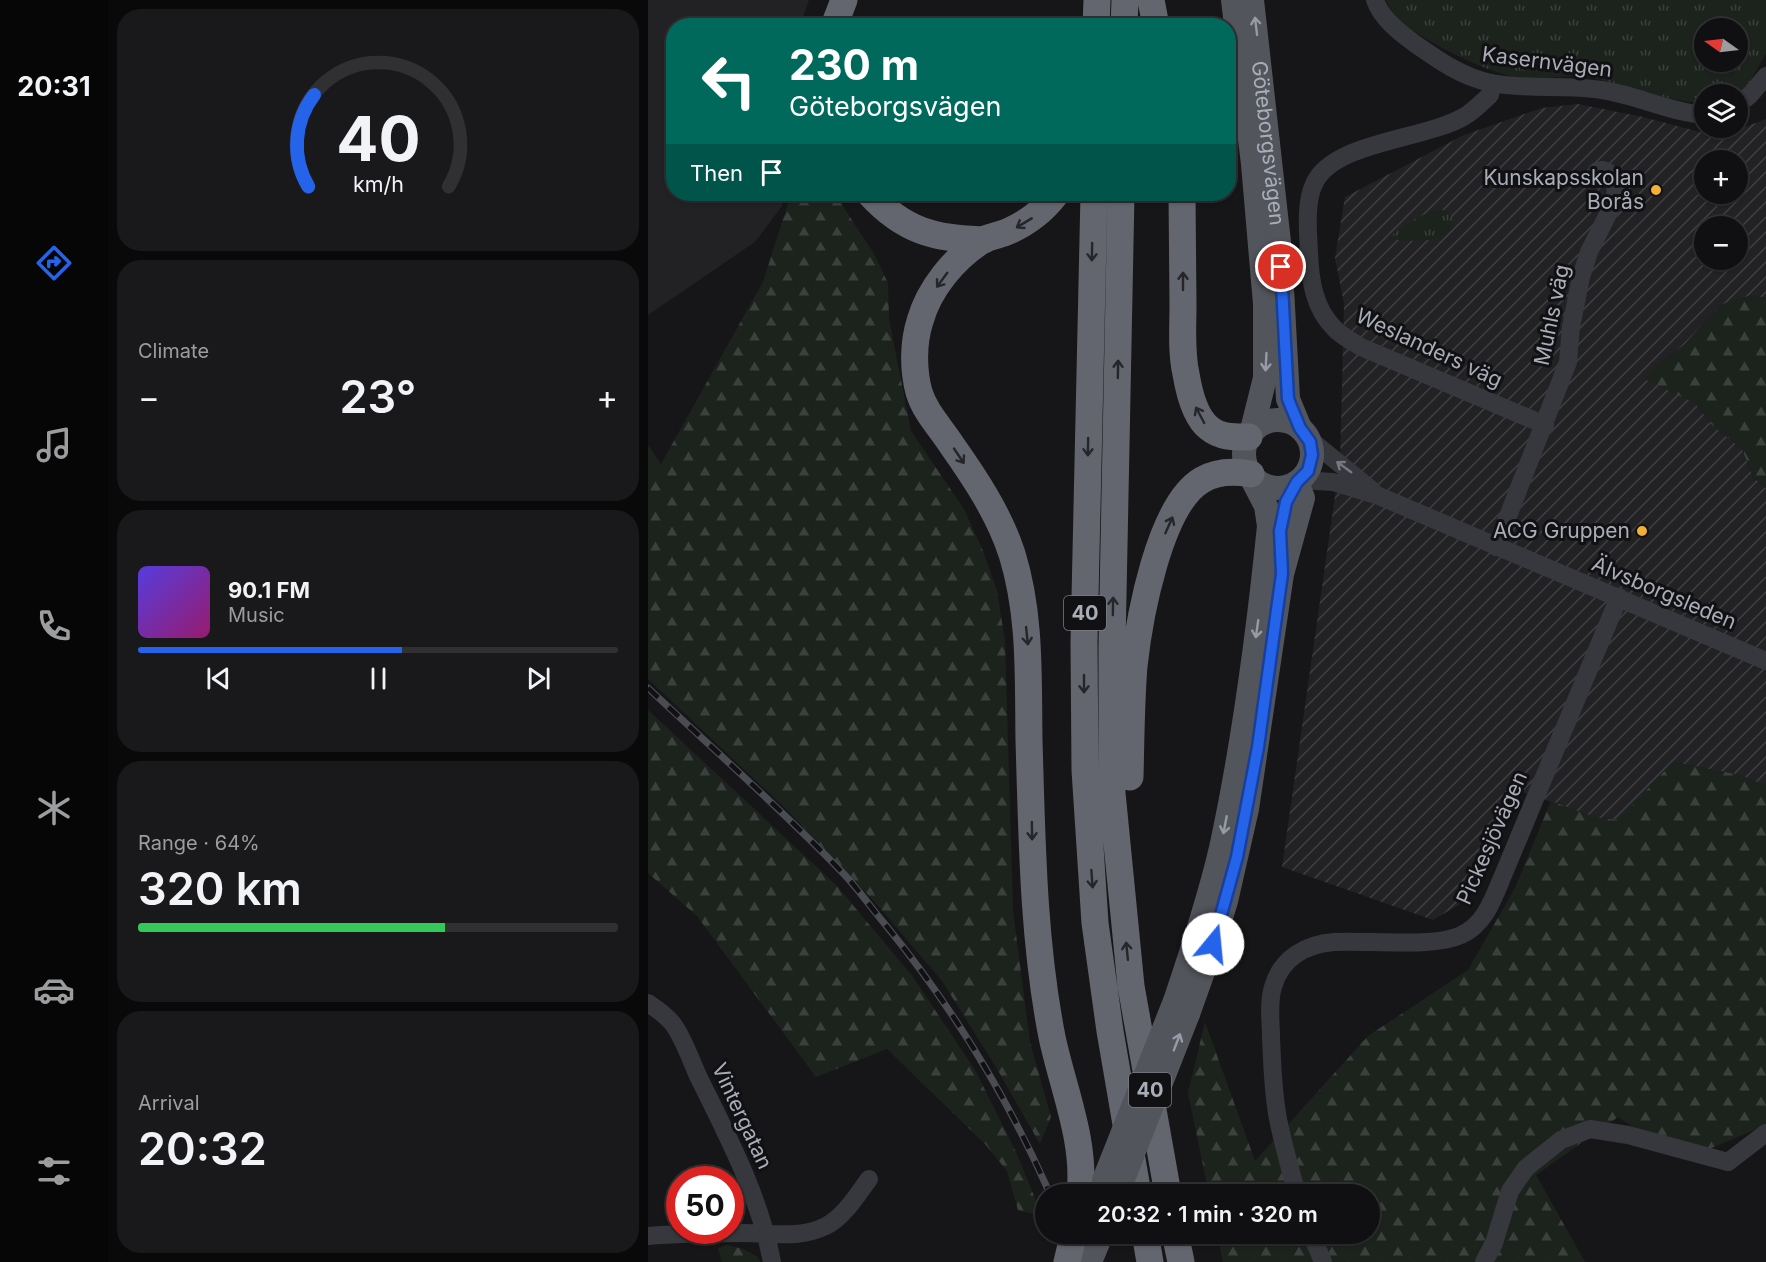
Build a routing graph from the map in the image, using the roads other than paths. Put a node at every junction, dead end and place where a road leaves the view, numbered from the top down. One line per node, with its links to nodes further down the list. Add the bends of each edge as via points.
1 (844, 0): 8 (highway)
2 (1097, 0): 9 (highway)
3 (1125, 0): 10 (highway)
4 (1151, 0): 11 (highway)
5 (1233, 0): 12 (main road, Göteborgsvägen, one-way to 12)
6 (1252, 0): 26 (main road, Göteborgsvägen, one-way to 6, via 1288,399 1280,251)
7 (1375, 0): 15 (street, Kasernvägen, via 1378,10 1403,36 1441,63)
8 (837, 18)
9 (1096, 18)
10 (1124, 18)
11 (1154, 18)
12 (1235, 18)
13 (1236, 25): 27 (main road, Göteborgsvägen, one-way to 27, via 1265,304 1265,378)
14 (1766, 76): 16 (street)
15 (1492, 83): 17 (street, Kasernvägen, via 1601,90); 25 (street, Weslanders väg, via 1490,95 1464,117 1347,154 1318,176 1309,207 1310,279 1318,306 1335,329 1361,346)
16 (1748, 97)
17 (1694, 113)
18 (1597, 171): 25 (street, Muhls väg, via 1608,172 1616,191 1581,277 1568,362)
19 (878, 201): 24 (highway, via 894,216 924,233)
20 (1051, 201): 24 (highway, one-way to 24, via 1010,231)
21 (1094, 201): 41 (highway, 40, one-way to 41, via 1085,770 1096,934)
22 (1121, 201): 35 (highway, 40, one-way to 22, via 1112,793)
23 (1182, 201): 27 (highway, one-way to 23, via 1229,436 1210,429 1190,393 1183,340)
24 (984, 240): 39 (highway, one-way to 39, via 957,261 928,300 919,322 915,371 927,411 996,515 1012,554 1023,597 1028,642 1033,875 1041,968 1079,1148)
25 (1545, 425): 31 (street, Muhls väg)
26 (1304, 433): 27 (main road, via 1289,422 1276,420 1263,424); 29 (main road, Göteborgsvägen, via 1312,450 1311,463); 30 (street, Älvsborgsleden, one-way to 26)
27 (1250, 435): 28 (main road, Göteborgsvägen, via 1245,458)
28 (1252, 476): 29 (main road, via 1277,488); 32 (main road, Göteborgsvägen, via 1252,499); 35 (highway, one-way to 28, via 1134,666 1154,564 1174,514 1193,487 1223,472)
29 (1299, 481): 30 (street, Älvsborgsleden, via 1333,482); 32 (main road, Göteborgsvägen, via 1286,502)
30 (1379, 496): 31 (street, Älvsborgsleden)
31 (1496, 547): 33 (street, Älvsborgsleden)
32 (1273, 572): 40 (main road, Göteborgsvägen, bridge, via 1258,747 1239,848 1213,944 1181,1007)
33 (1619, 597): 34 (street, Älvsborgsleden); 43 (street, Pickesjövägen, via 1500,882 1479,922 1461,935 1437,941 1314,945 1298,951 1277,977 1270,1008 1277,1117)
34 (1766, 661)
35 (1124, 916): 42 (highway, 40, one-way to 35, via 1131,986)
36 (648, 1003): 44 (street, Vintergatan, via 674,1024 752,1191)
37 (1766, 1133): 53 (street, via 1728,1162 1628,1135 1590,1129 1561,1140 1526,1168 1510,1191)
38 (869, 1179): 44 (street, via 846,1209 827,1225 807,1233)
39 (1080, 1184)
40 (1109, 1184)
41 (1136, 1184)
42 (1166, 1184)
43 (1294, 1184)
44 (767, 1235): 45 (street); 49 (street, Vintergatan)
45 (648, 1236)
46 (1147, 1244): 50 (highway)
47 (1177, 1244): 51 (highway)
48 (1316, 1244): 52 (street)
49 (772, 1262)
50 (1150, 1262)
51 (1181, 1262)
52 (1323, 1262)
53 (1484, 1262)

